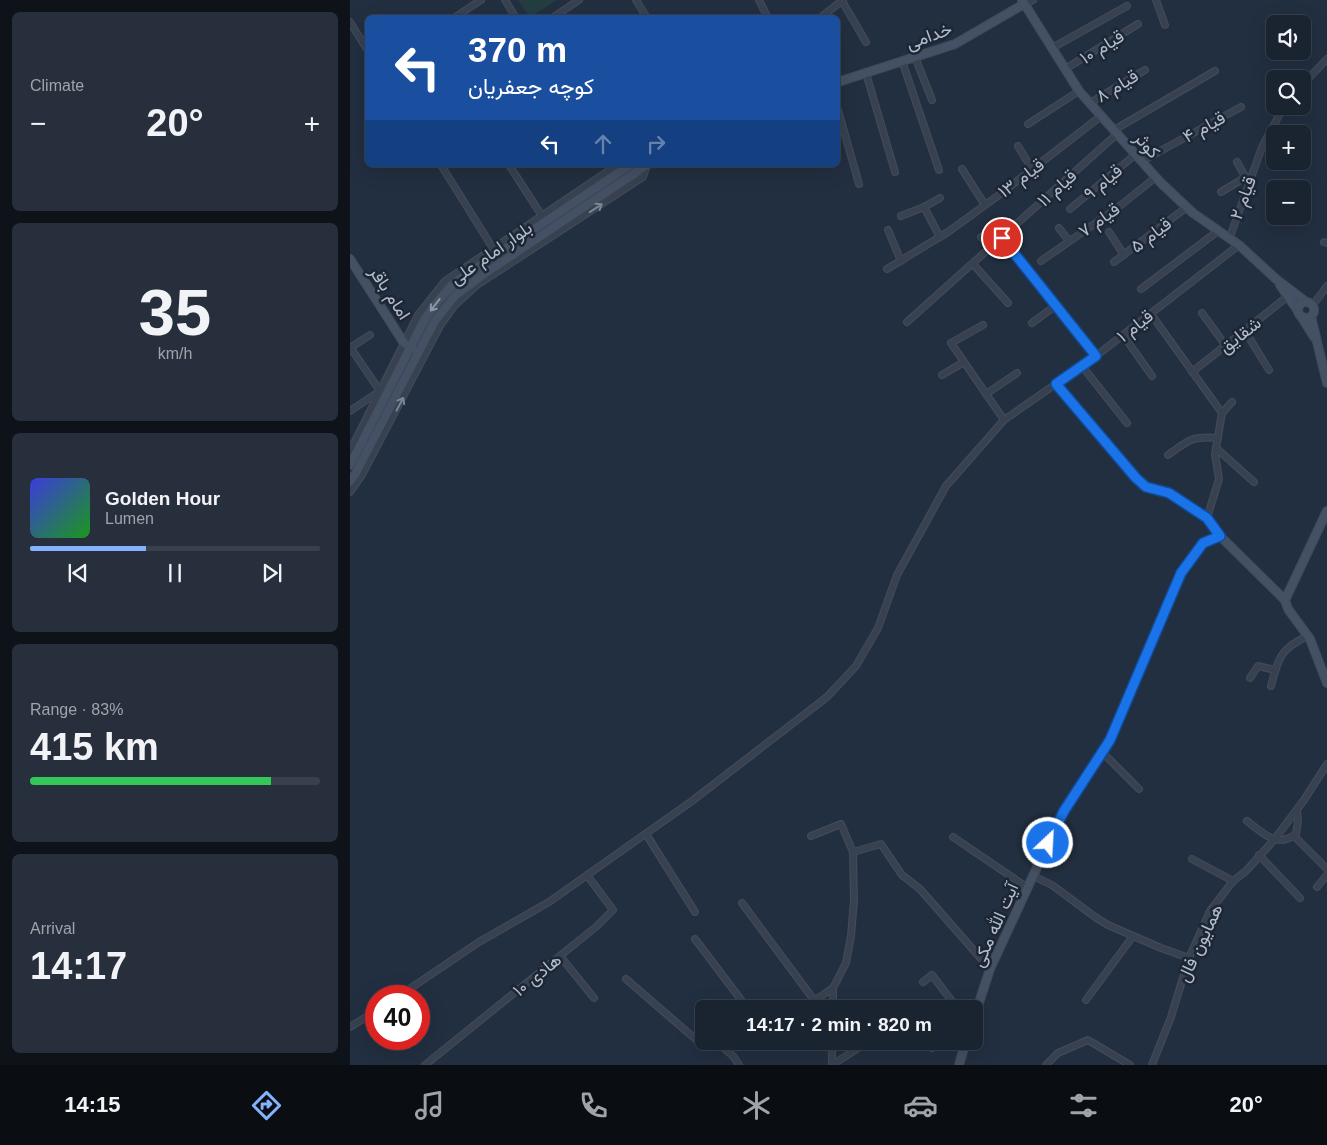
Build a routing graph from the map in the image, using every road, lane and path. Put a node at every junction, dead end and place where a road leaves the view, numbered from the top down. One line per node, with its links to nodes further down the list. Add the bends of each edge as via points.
1 (482, 0): 11 (street)
2 (505, 0): 12 (street)
3 (578, 0): 13 (street)
4 (636, 0): 14 (street)
5 (759, 0): 15 (street)
6 (843, 0): 16 (street); 20 (street)
7 (1033, 0): 9 (street)
8 (1156, 0): 19 (street)
9 (1023, 2): 22 (main road, کوثر); 23 (main road, خدامی, via 954,44)
10 (1127, 6): 22 (street)
11 (459, 15)
12 (514, 15)
13 (556, 15)
14 (645, 15)
15 (766, 15)
16 (824, 15)
17 (350, 22): 21 (street)
18 (1138, 24): 26 (street, قیام ۱۰)
19 (1165, 25)
20 (866, 42)
21 (365, 46)
22 (1052, 48): 26 (main road, کوثر)
23 (916, 57): 25 (main road, خدامی); 33 (street)
24 (1327, 59): 30 (street)
25 (902, 61): 29 (main road, خدامی); 52 (street)
26 (1065, 69): 32 (main road, کوثر)
27 (1145, 70): 34 (street, قیام ۸)
28 (1216, 71): 40 (street, قیام ۱۱)
29 (866, 73): 31 (main road, خدامی); 53 (street)
30 (1311, 76)
31 (840, 81)
32 (1079, 91): 34 (main road, کوثر); 39 (street)
33 (932, 100)
34 (1090, 103): 37 (main road, کوثر)
35 (1241, 107): 43 (street, قیام ۴)
36 (1279, 115): 55 (street, قیام ۲)
37 (1101, 116): 40 (main road, کوثر); 51 (street, قیام ۱۳)
38 (840, 117): 56 (street)
39 (1028, 124)
40 (1116, 132): 42 (main road, کوثر); 72 (street, قیام ۱۱)
41 (1018, 146): 51 (street)
42 (1136, 154): 43 (main road, کوثر); 62 (street, قیام ۹)
43 (1142, 161): 54 (main road, کوثر)
44 (1237, 162): 55 (street)
45 (442, 167): 75 (street)
46 (510, 167): 63 (street)
47 (612, 167): 63 (street)
48 (627, 167): 75 (main road, بلوار امام علی)
49 (644, 167): 81 (main road, بلوار امام علی, one-way to 49)
50 (962, 169): 59 (street)
51 (1032, 169): 59 (street, قیام ۱۳)
52 (939, 170)
53 (895, 172)
54 (1156, 177): 61 (main road, کوثر); 73 (street, قیام ۷)
55 (1247, 180): 57 (street); 71 (street, قیام ۲)
56 (858, 184)
57 (1221, 192)
58 (940, 198): 60 (street)
59 (984, 205): 69 (street, قیام ۱۳)
60 (924, 207): 64 (street); 69 (street)
61 (1187, 208): 67 (main road, کوثر); 76 (street, قیام ۵)
62 (1070, 209)
63 (542, 216): 75 (street)
64 (901, 216)
65 (1059, 228): 73 (street)
66 (888, 230): 78 (street)
67 (1218, 231): 71 (main road, کوثر); 86 (street)
68 (1108, 232): 76 (street)
69 (940, 237): 78 (street, قیام ۱۳)
70 (981, 237): 72 (street, via 994,228)
71 (1230, 237): 74 (main road, کوثر)
72 (1002, 238): 82 (street, قیام ۱۱); 90 (street)
73 (1069, 241): 79 (street, قیام ۷)
74 (1239, 244): 84 (main road, کوثر); 92 (street, قیام ۱)
75 (494, 251): 102 (main road, بلوار امام علی, one-way to 102, via 444,295)
76 (1124, 255): 80 (street, قیام ۵)
77 (350, 259): 102 (main road, امام باقر)
78 (901, 261): 83 (street, قیام ۱۳)
79 (1041, 261)
80 (1114, 262)
81 (507, 263): 105 (main road, بلوار امام علی, via 455,296 435,321); 130 (street, one-way to 81, via 440,326 477,285)
82 (973, 264): 88 (street); 95 (street, قیام ۱۱)
83 (887, 269)
84 (1276, 279): 87 (main road); 89 (main road)
85 (1327, 286): 89 (street)
86 (1141, 289)
87 (1288, 297): 93 (main road); 98 (street, شقایق)
88 (1008, 303)
89 (1310, 304): 93 (main road, via 1302,303); 94 (main road)
90 (1055, 306): 96 (street); 106 (street)
91 (1202, 313): 103 (street)
92 (1151, 314): 100 (street, قیام ۱); 110 (street)
93 (1299, 314): 94 (main road, via 1306,318); 101 (main road)
94 (1312, 316): 101 (main road)
95 (907, 322)
96 (1032, 323)
97 (983, 325): 107 (street, via 951,343)
98 (1245, 332): 103 (street, شقایق); 109 (street)
99 (370, 335): 104 (street)
100 (1123, 335): 106 (street, قیام ۱); 113 (street)
101 (1318, 343): 114 (main road)
102 (407, 345): 105 (main road); 116 (street); 127 (main road, بلوار امام علی)
103 (1226, 346): 110 (street, شقایق)
104 (350, 347): 116 (street)
105 (418, 352): 128 (main road, بلوار امام علی)
106 (1096, 356): 108 (street, قیام ۱)
107 (964, 362): 112 (street); 117 (street)
108 (1082, 366): 115 (street, قیام ۱); 122 (street)
109 (1270, 370)
110 (1192, 372): 120 (street)
111 (1018, 373): 117 (street)
112 (942, 375)
113 (1152, 376)
114 (1327, 383)
115 (1056, 384): 121 (street, قیام ۱); 132 (street, via 1146,487 1169,493)
116 (380, 391): 119 (street); 125 (street)
117 (986, 394): 121 (street)
118 (1232, 402): 120 (street)
119 (350, 411)
120 (1222, 413): 123 (street)
121 (1004, 420): 145 (street, قیام ۱, via 946,486 897,575 878,628 856,666 827,697)
122 (1127, 423)
123 (1218, 438): 124 (street); 126 (street, via 1190,439)
124 (1216, 448): 129 (street); 132 (street, via 1219,480)
125 (350, 451)
126 (1168, 455)
127 (350, 465)
128 (350, 481)
129 (1254, 482)
130 (350, 492)
131 (1327, 512): 134 (main road)
132 (1207, 518): 133 (street)
133 (1220, 536): 134 (main road); 140 (main road, آیت الله مکی, via 1203,543 1181,573)
134 (1285, 600): 135 (main road)
135 (1308, 636): 136 (street, via 1286,648); 138 (main road)
136 (1275, 670): 137 (street, via 1258,666); 139 (street)
137 (1250, 678)
138 (1327, 683)
139 (1271, 686)
140 (1102, 752): 142 (street); 156 (main road, آیت الله مکی, via 1064,811)
141 (1327, 764): 143 (street, همایون فال)
142 (1139, 789)
143 (1297, 810): 147 (street, via 1298,829); 149 (street, همایون فال)
144 (1247, 821): 149 (street)
145 (646, 834): 154 (street, قیام ۱); 162 (street)
146 (811, 836): 150 (street, via 841,824)
147 (1294, 836): 149 (street, via 1285,841); 153 (street)
148 (953, 837): 159 (street)
149 (1274, 840): 151 (street, همایون فال)
150 (853, 852): 167 (street, via 882,844 902,875 920,889); 171 (street, via 854,900 850,936 846,963)
151 (1259, 855): 157 (street, همایون فال); 160 (street)
152 (1192, 859): 157 (street)
153 (1327, 869)
154 (587, 875): 165 (street, هادی ۱۰, via 613,910); 170 (street, قیام ۱)
155 (1327, 875): 158 (street)
156 (1033, 876): 159 (main road, آیت الله مکی); 163 (street, via 1095,917)
157 (1233, 881): 166 (street, همایون فال, via 1210,911)
158 (1317, 887)
159 (1028, 888): 167 (main road, آیت الله مکی)
160 (1300, 898)
161 (742, 903): 174 (street)
162 (695, 912)
163 (1133, 936): 166 (street); 178 (street)
164 (695, 939): 173 (street)
165 (560, 956): 172 (street); 186 (street, هادی ۱۰)
166 (1189, 958): 192 (street, همایون فال)
167 (990, 969): 177 (main road, آیت الله مکی)
168 (626, 979): 181 (street)
169 (923, 982): 176 (street, via 932,975)
170 (415, 985)
171 (833, 988): 174 (street); 175 (street)
172 (594, 998)
173 (741, 1000)
174 (814, 1000)
175 (833, 1000)
176 (951, 1000)
177 (980, 1000)
178 (1086, 1000)
179 (365, 1018): 180 (street)
180 (350, 1027)
181 (695, 1039)
182 (727, 1050): 187 (street)
183 (832, 1050): 188 (street)
184 (855, 1050): 188 (street)
185 (963, 1050): 189 (main road)
186 (425, 1065)
187 (740, 1065)
188 (832, 1065)
189 (959, 1065)
190 (1046, 1065): 191 (street, via 1058,1054 1088,1040)
191 (1130, 1065)
192 (1152, 1065)

